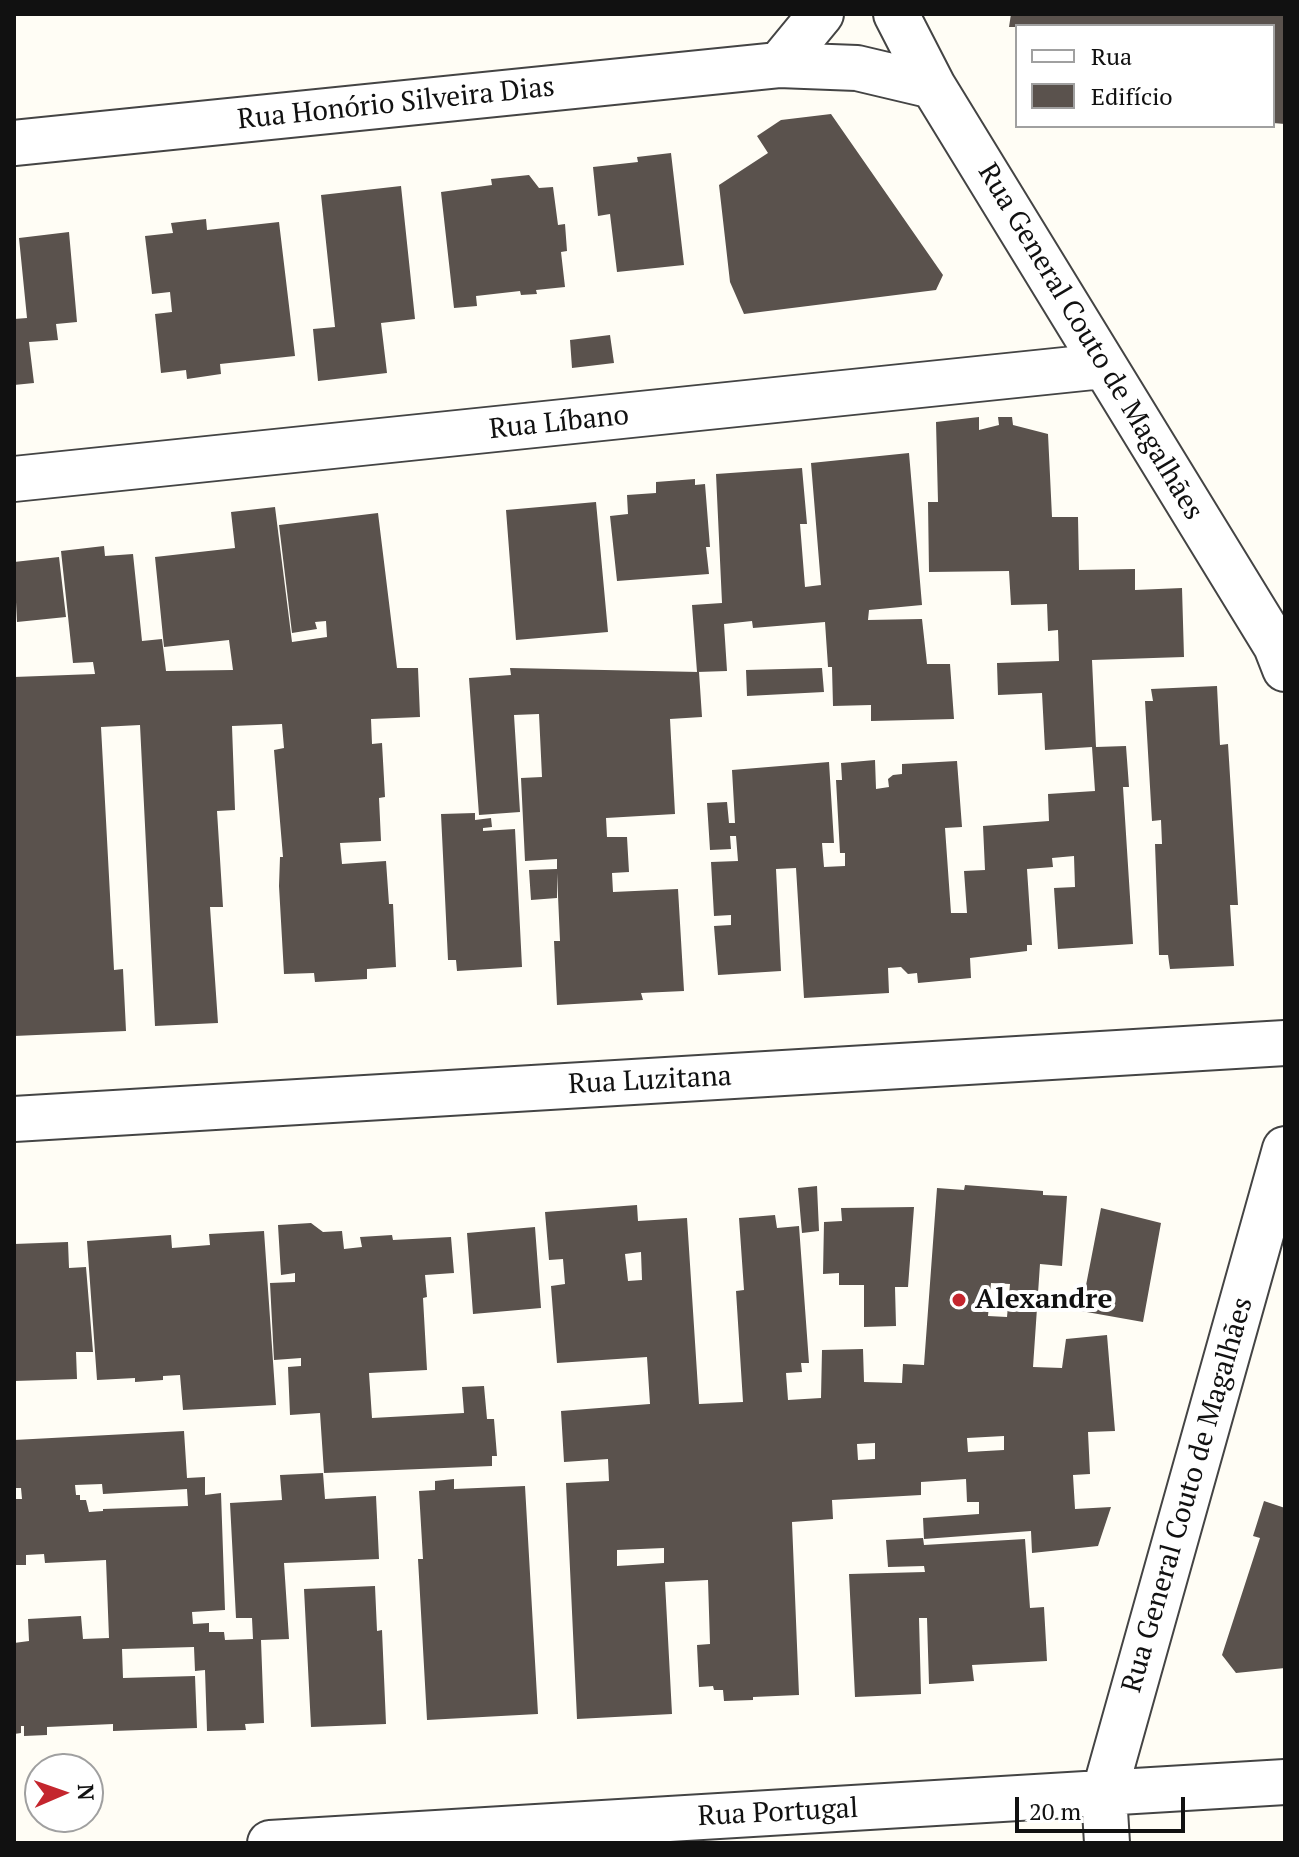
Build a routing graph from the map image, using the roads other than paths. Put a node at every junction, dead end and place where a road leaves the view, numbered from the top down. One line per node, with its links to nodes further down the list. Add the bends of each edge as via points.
1 (821, 14): 3 (street)
2 (896, 14): 4 (street, Rua General Couto de Magalhães)
3 (779, 65): 4 (street, Rua Honório Silveira Dias, via 857,68); 5 (street, Rua Honório Silveira Dias)
4 (933, 86): 6 (street, Rua General Couto de Magalhães)
5 (14, 143)
6 (1103, 366): 7 (street, Rua Líbano); 8 (street, Rua General Couto de Magalhães, via 1276,646)
7 (14, 479)
8 (1285, 669)
9 (1285, 1043): 10 (street, Rua Luzitana)
10 (14, 1119)
11 (1285, 1149): 13 (street, Rua General Couto de Magalhães)
12 (1285, 1782): 13 (street, Rua Portugal)
13 (1104, 1794): 14 (street, Rua Portugal); 15 (street, Rua General Couto de Magalhães)
14 (270, 1843)
15 (1107, 1843)

